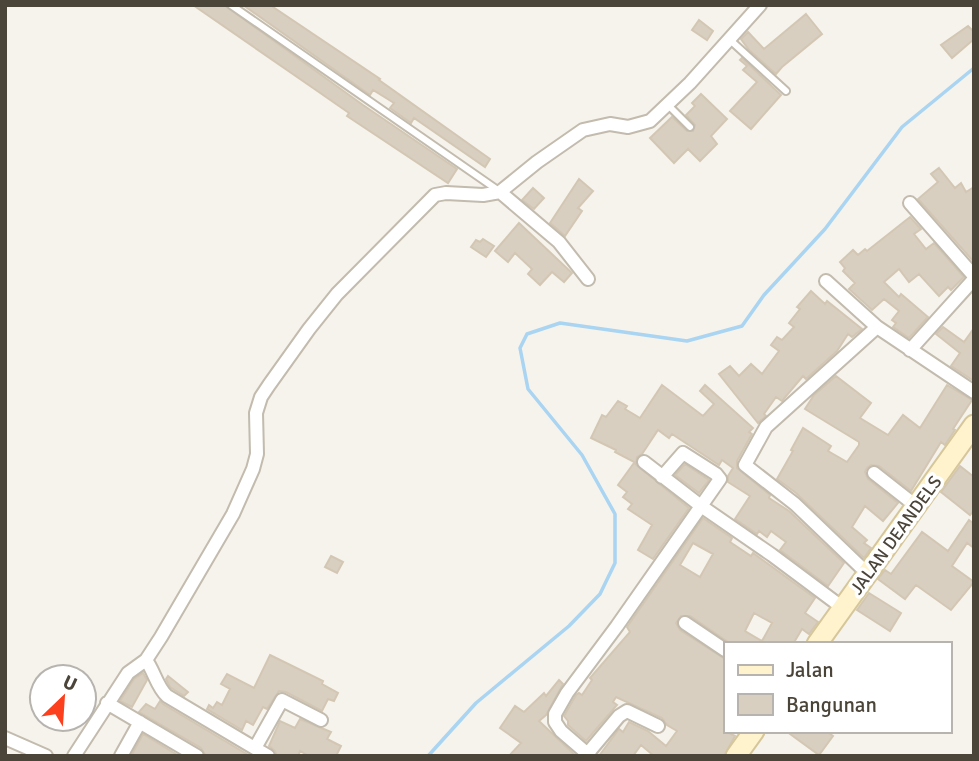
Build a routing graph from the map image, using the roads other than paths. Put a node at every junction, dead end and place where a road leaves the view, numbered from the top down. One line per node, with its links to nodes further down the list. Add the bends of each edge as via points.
1 (231, 5): 7 (lane)
2 (761, 5): 3 (street)
3 (729, 39): 4 (lane); 5 (street)
4 (786, 91)
5 (667, 104): 6 (lane); 7 (street, via 642,125 610,124 583,130)
6 (690, 127)
7 (500, 192): 10 (street, via 559,242); 26 (street, via 435,195 337,294 309,329 261,397 256,413 257,454 233,514)
8 (910, 203): 9 (street)
9 (974, 277): 13 (street)
10 (588, 279)
11 (826, 281): 12 (street)
12 (877, 327): 13 (street); 21 (street, via 766,427 745,465 795,503)
13 (910, 350): 14 (street)
14 (974, 392)
15 (974, 425): 20 (street, JALAN DEANDELS)
16 (644, 462): 18 (street)
17 (874, 473): 20 (street)
18 (662, 477): 19 (street); 19 (street, via 683,453 716,474 720,479)
19 (701, 506): 22 (street); 34 (street, via 555,714 561,731)
20 (916, 506): 21 (street, JALAN DEANDELS)
21 (868, 574): 22 (street, JALAN DEANDELS)
22 (843, 608): 24 (street, JALAN DEANDELS)
23 (685, 623): 25 (street)
24 (818, 642)
25 (724, 649)
26 (146, 660): 27 (street, via 128,673); 33 (street, via 167,696)
27 (107, 703): 29 (street); 36 (street)
28 (321, 720): 33 (street, via 282,700)
29 (140, 722): 37 (street); 38 (street)
30 (658, 726): 34 (street, via 627,711)
31 (753, 733): 40 (street)
32 (5, 738): 35 (street)
33 (255, 748): 39 (street)
34 (589, 755)
35 (46, 756)
36 (74, 756)
37 (121, 756)
38 (197, 756)
39 (268, 756)
40 (737, 756)

